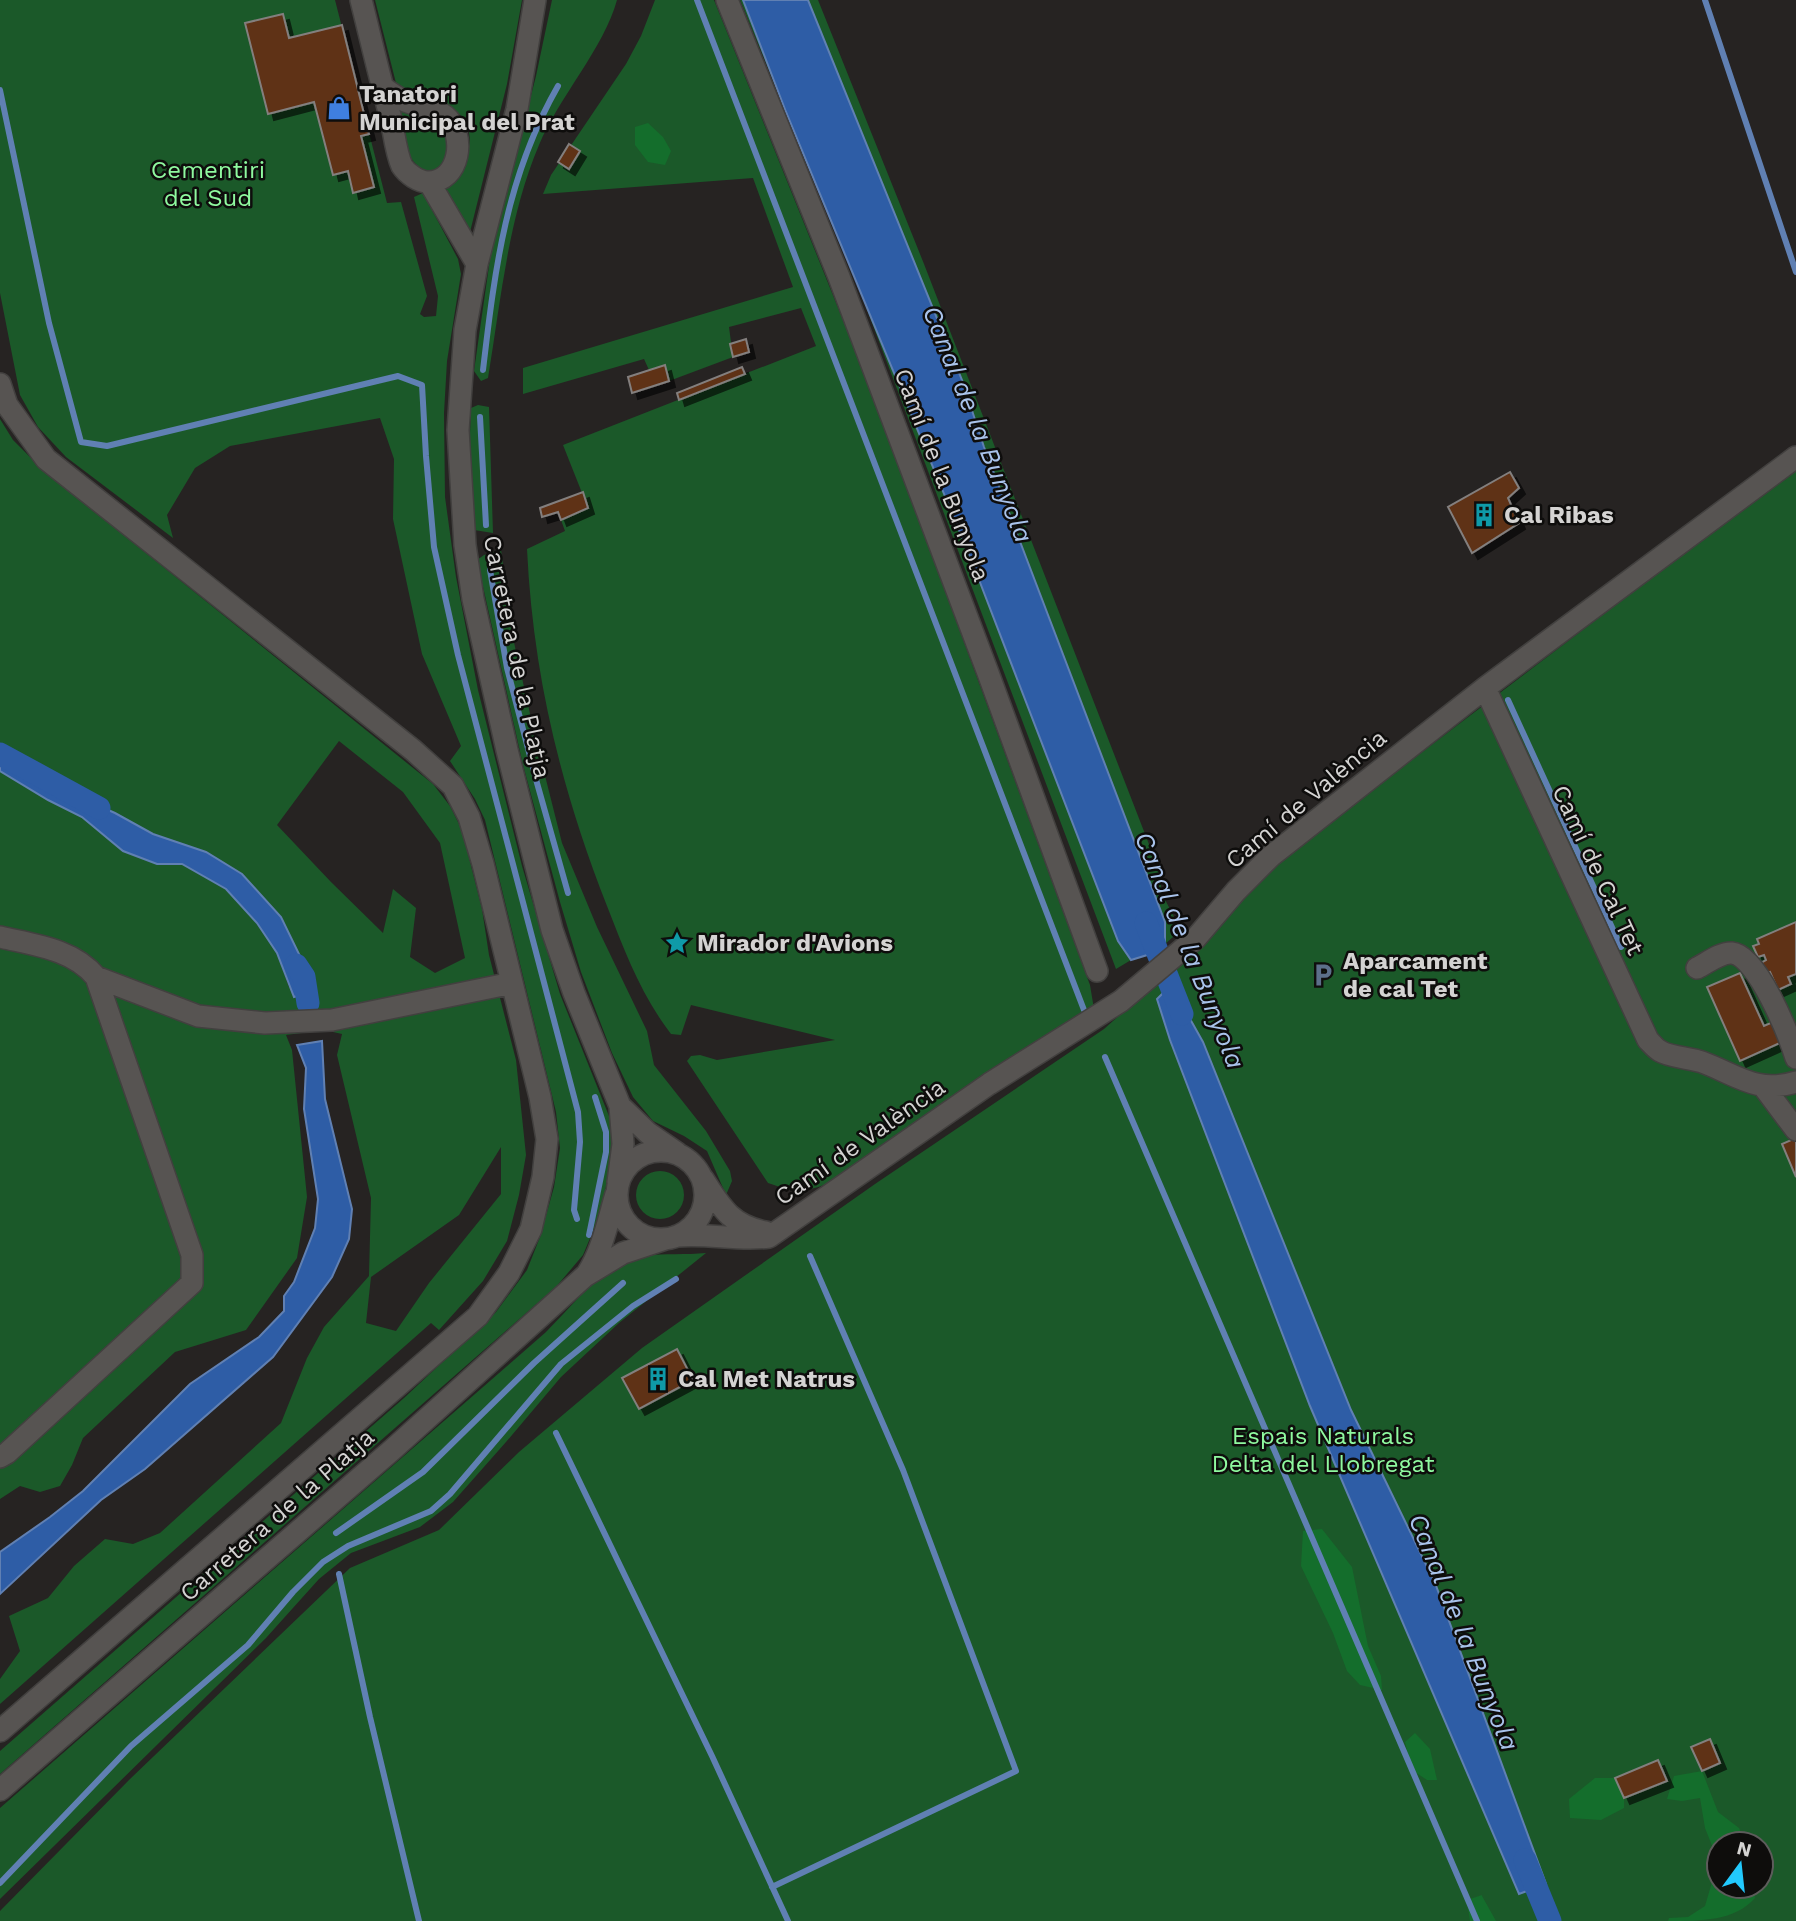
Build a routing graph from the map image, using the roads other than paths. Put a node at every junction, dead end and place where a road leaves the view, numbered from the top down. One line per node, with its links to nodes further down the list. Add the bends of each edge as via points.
1 (361, 0): 4 (street)
2 (535, 0): 6 (street, Carretera de la Platja, via 517,109)
3 (727, 0): 12 (street, Camí de la Bunyola, via 839,277)
4 (382, 87): 5 (street, via 403,167 418,180); 5 (street, via 444,116 459,140 451,168 441,179)
5 (429, 182): 6 (street)
6 (477, 264): 19 (street, Carretera de la Platja, via 465,330 458,430 473,599 552,930)
7 (0, 384): 14 (street, via 7,405 46,458 453,786 469,817)
8 (1796, 457): 9 (street, Camí de València)
9 (1485, 688): 18 (street, Camí de Cal Tet, via 1648,1040 1661,1052 1704,1062); 24 (street, Camí de València, via 1271,856 1188,945 1129,994 989,1084)
10 (0, 937): 13 (street, via 56,950 85,964)
11 (1697, 968): 15 (street, via 1728,952 1739,954)
12 (1097, 971)
13 (96, 977): 14 (street, via 198,1016 265,1023 332,1020); 27 (street, via 192,1255 192,1283)
14 (512, 983): 28 (street, via 547,1139 531,1229 509,1273 478,1316)
15 (1787, 1005): 16 (street)
16 (1796, 1058)
17 (1796, 1082): 18 (street)
18 (1763, 1086): 20 (street)
19 (620, 1105): 21 (street, Carretera de la Platja, via 648,1133); 23 (street, Carretera de la Platja, via 623,1144)
20 (1796, 1130)
21 (681, 1156): 22 (street); 23 (street, via 656,1151 644,1154 624,1170)
22 (700, 1174): 24 (street, Camí de València, via 735,1222 758,1230); 25 (street, via 702,1210 688,1230)
23 (617, 1188): 25 (street, via 618,1207 631,1228 653,1238); 26 (street, Carretera de la Platja, via 598,1253)
24 (782, 1230): 25 (street, Camí de València, via 748,1240 714,1235)
25 (671, 1237): 26 (street, Carretera de la Platja, via 623,1253)
26 (585, 1276): 29 (street, Carretera de la Platja)
27 (0, 1457)
28 (0, 1731)
29 (0, 1790)

